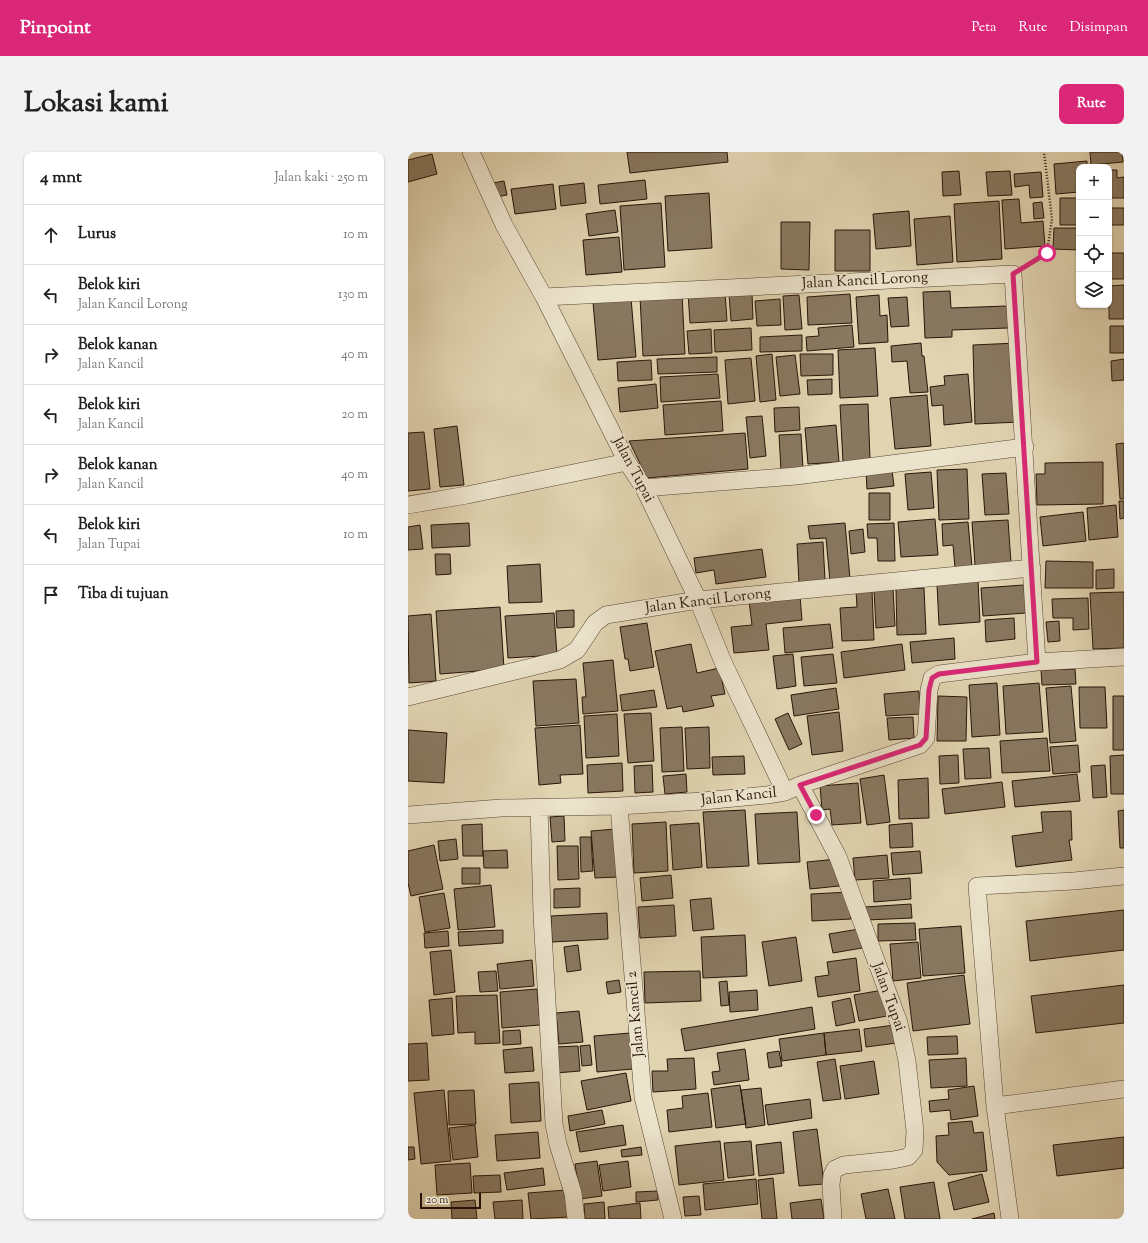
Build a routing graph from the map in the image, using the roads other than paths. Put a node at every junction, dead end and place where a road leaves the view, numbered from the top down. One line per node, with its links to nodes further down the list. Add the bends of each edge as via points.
1 (471, 152): 2 (street, Jalan Tupai, via 504,225)
2 (544, 297): 3 (street, Jalan Kancil Lorong, via 1013,274); 4 (street, Jalan Tupai)
3 (1025, 447): 5 (street, via 796,476); 7 (street)
4 (627, 462): 5 (street, Jalan Tupai); 6 (street)
5 (644, 488): 8 (street, Jalan Tupai)
6 (408, 505)
7 (1032, 568): 8 (street, Jalan Kancil Lorong); 10 (street)
8 (698, 600): 11 (street, Jalan Kancil Lorong, via 606,615 595,623 577,650 560,660); 13 (street, Jalan Tupai, via 723,662)
9 (1124, 657): 10 (street, Jalan Kancil)
10 (1037, 662): 12 (street, Jalan Kancil, via 939,674 932,678 926,738 920,745)
11 (408, 697)
12 (800, 785): 13 (street, Jalan Kancil); 22 (street, Jalan Tupai, via 838,857 899,1023 904,1040 915,1131 914,1150 908,1157 844,1165 835,1169 832,1175)
13 (785, 792): 14 (street, Jalan Kancil)
14 (619, 806): 15 (street, Jalan Kancil); 21 (street, Jalan Kancil 2, via 644,1097)
15 (539, 807): 16 (street, Jalan Kancil); 20 (street, via 542,915 554,1124 573,1193)
16 (408, 815)
17 (1124, 876): 19 (street, via 977,886)
18 (1124, 1089): 19 (street)
19 (995, 1106): 23 (street)
20 (576, 1219)
21 (674, 1219)
22 (833, 1219)
23 (1010, 1219)

